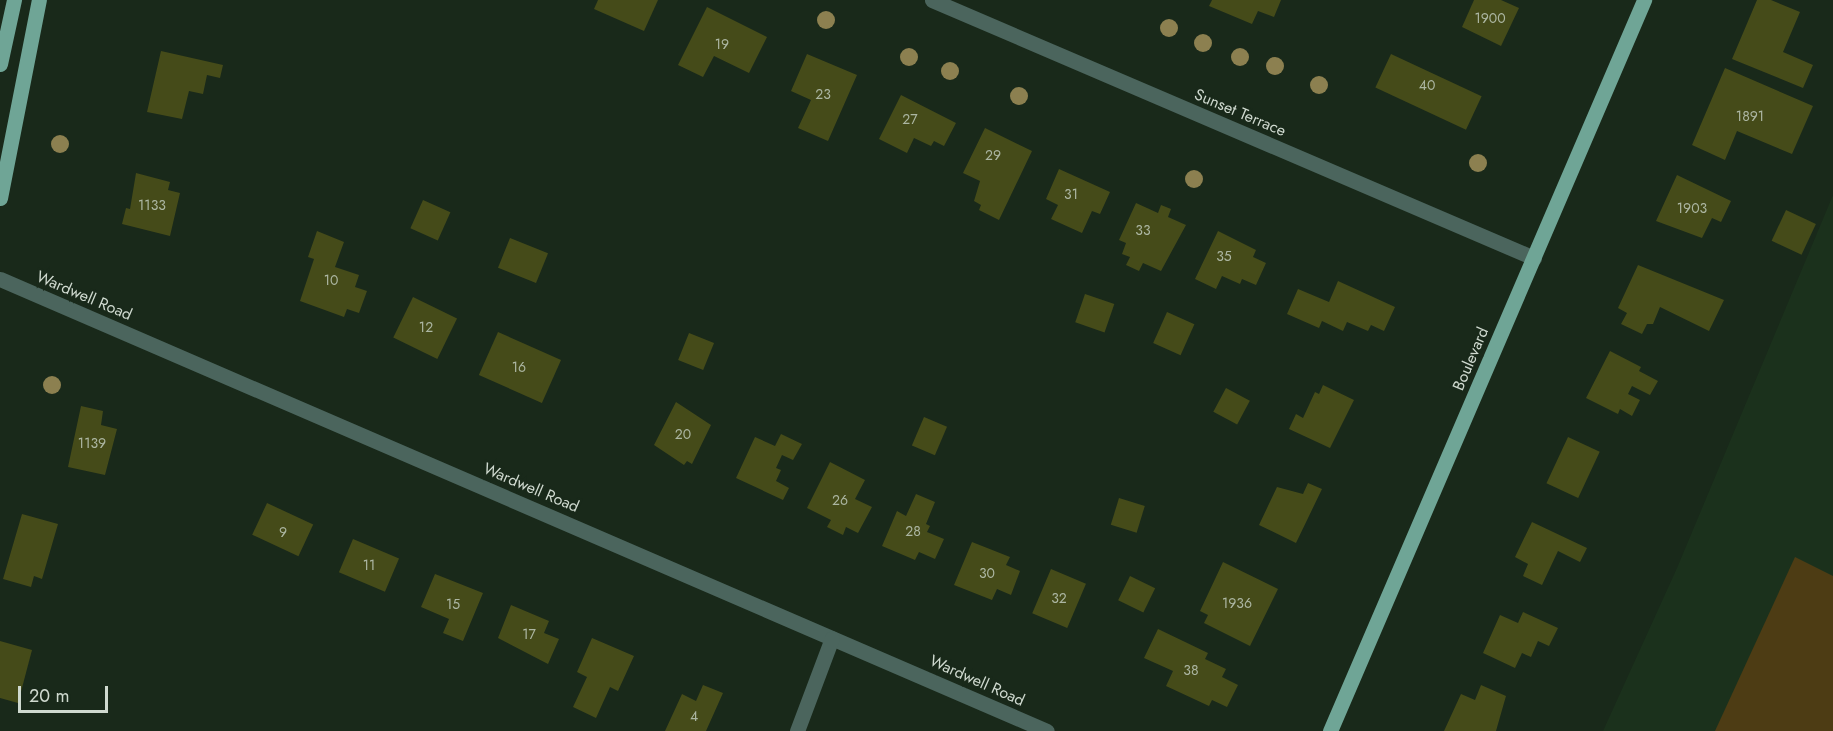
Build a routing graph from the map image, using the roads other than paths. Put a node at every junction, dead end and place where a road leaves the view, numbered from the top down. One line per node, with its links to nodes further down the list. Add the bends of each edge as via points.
1 (14, 0): 5 (main road)
2 (39, 0): 6 (main road)
3 (932, 0): 7 (street, Sunset Terrace)
4 (1644, 0): 7 (main road, Boulevard)
5 (0, 64)
6 (0, 198)
7 (1534, 258): 12 (main road, Boulevard)
8 (0, 279): 9 (street, Wardwell Road)
9 (832, 638): 10 (street); 11 (street, Wardwell Road)
10 (797, 731)
11 (1047, 731)
12 (1330, 731)

